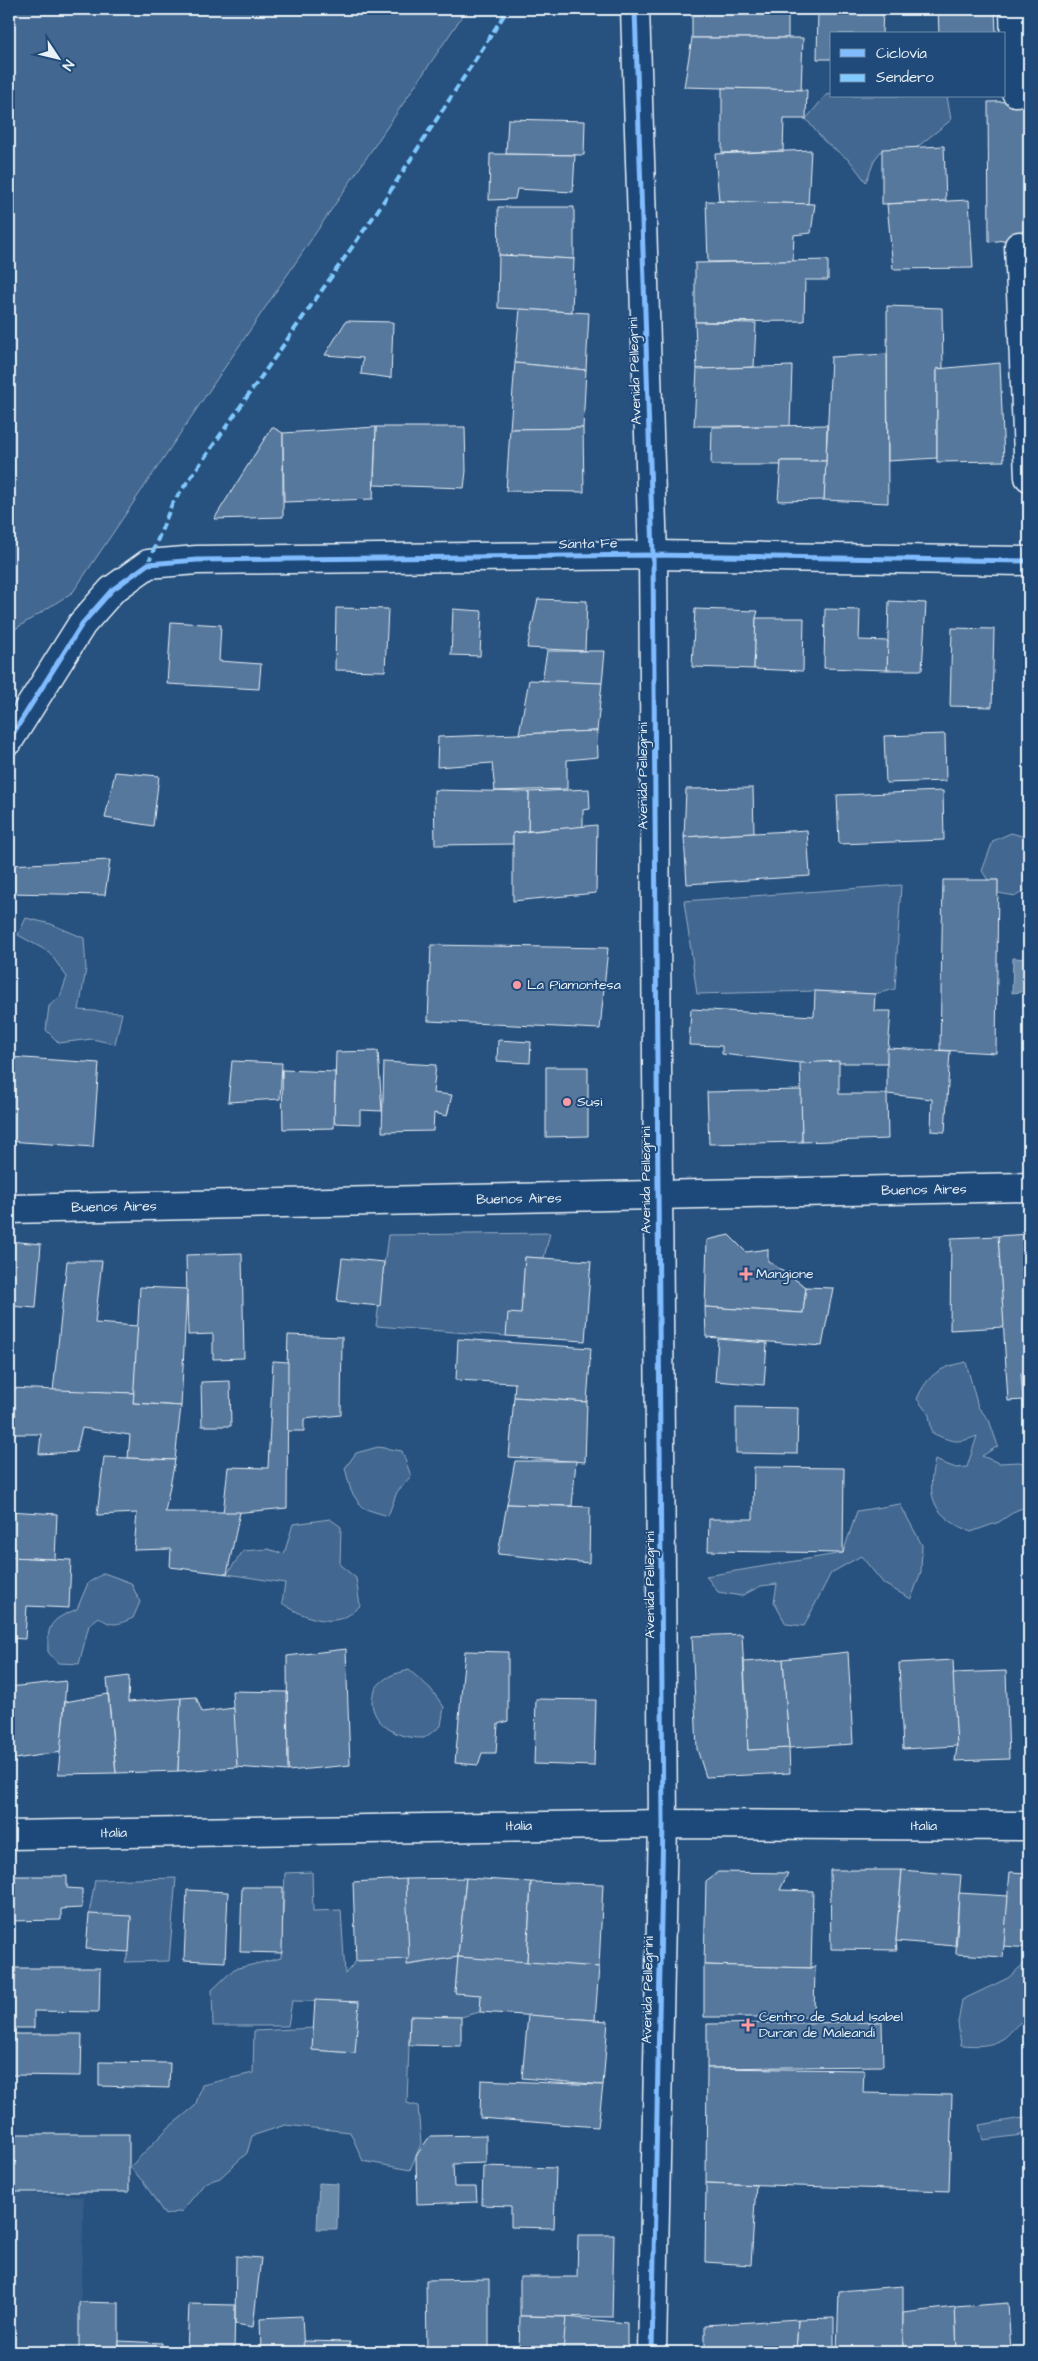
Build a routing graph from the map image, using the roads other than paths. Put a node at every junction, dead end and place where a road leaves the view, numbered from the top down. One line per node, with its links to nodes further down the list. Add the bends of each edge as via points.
1 (635, 9): 6 (street, Avenida Pellegrini)
2 (1014, 9): 3 (street)
3 (1016, 92)
4 (1019, 246): 5 (street)
5 (1029, 477)
6 (653, 555): 7 (street, Santa Fe); 8 (street, Santa Fe, via 197,560 148,564 112,590 82,624); 10 (street, Avenida Pellegrini)
7 (1029, 560)
8 (9, 740)
9 (1029, 1187): 10 (street, Buenos Aires)
10 (658, 1196): 11 (street, Buenos Aires); 12 (street, Avenida Pellegrini)
11 (9, 1209)
12 (663, 1824): 13 (street, Italia); 14 (street, Italia); 15 (street, Avenida Pellegrini)
13 (1029, 1826)
14 (9, 1835)
15 (652, 2352)

